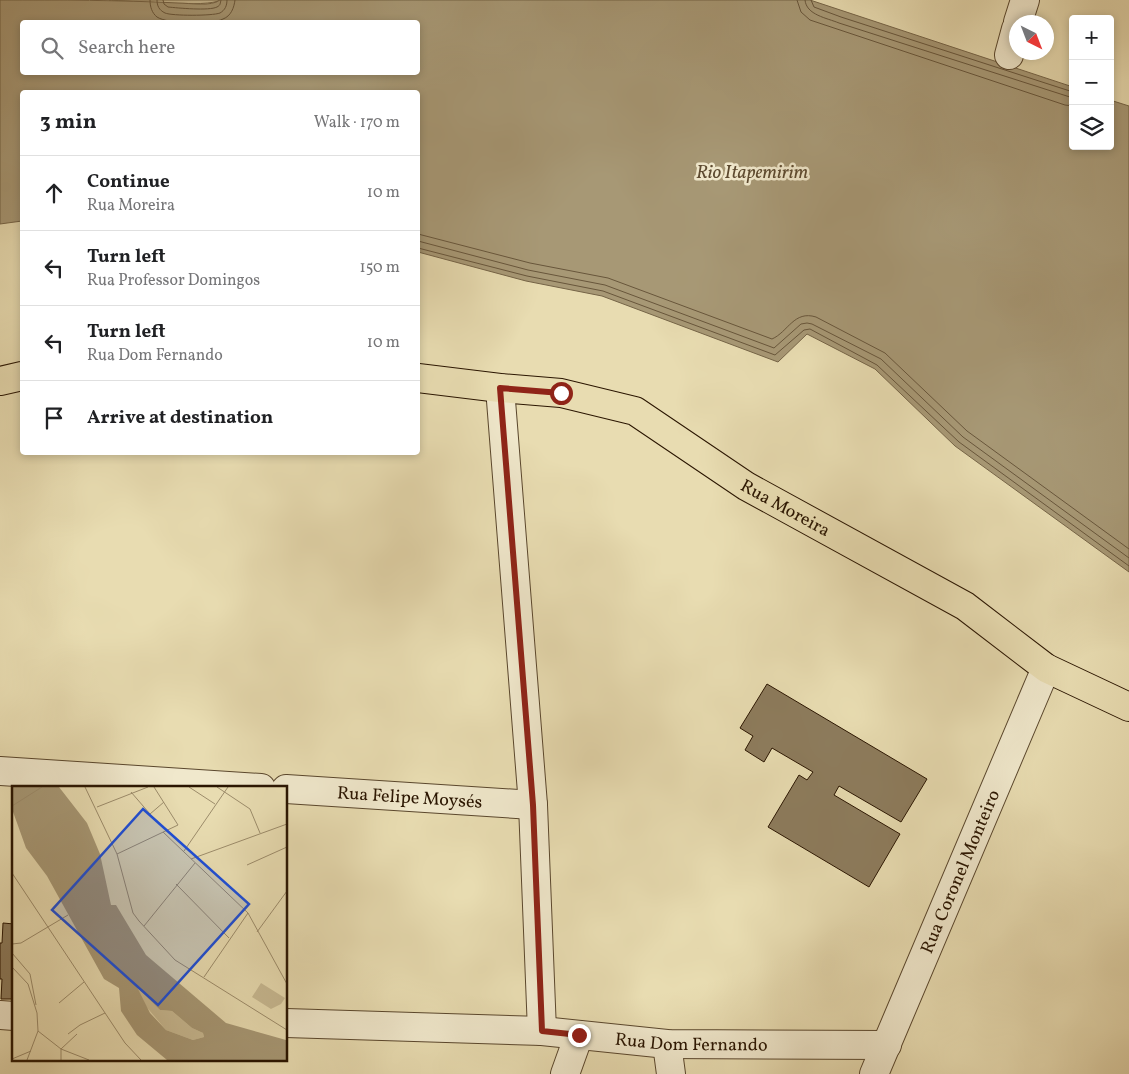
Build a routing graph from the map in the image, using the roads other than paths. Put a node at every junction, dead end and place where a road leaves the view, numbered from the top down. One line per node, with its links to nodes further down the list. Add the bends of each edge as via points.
1 (1025, 0): 2 (street)
2 (1020, 15)
3 (20, 376): 5 (main road)
4 (420, 378): 6 (main road, Rua Moreira)
5 (0, 381)
6 (500, 388): 7 (main road, Rua Moreira, via 561,393 635,411 746,486 965,606); 12 (street)
7 (1046, 668): 8 (main road, Rua Moreira); 17 (street, Rua Coronel Monteiro)
8 (1129, 708)
9 (0, 771): 10 (street)
10 (231, 786)
11 (288, 789): 12 (street, Rua Felipe Moysés)
12 (533, 805): 14 (street)
13 (288, 1024): 14 (street, Rua Dom Fernando)
14 (542, 1031): 15 (street, Rua Dom Fernando)
15 (579, 1035): 16 (street, Rua Dom Fernando); 18 (street)
16 (667, 1044): 17 (street, Rua Dom Fernando); 19 (street)
17 (887, 1044): 20 (street, Rua Coronel Monteiro)
18 (565, 1074)
19 (671, 1074)
20 (874, 1074)

